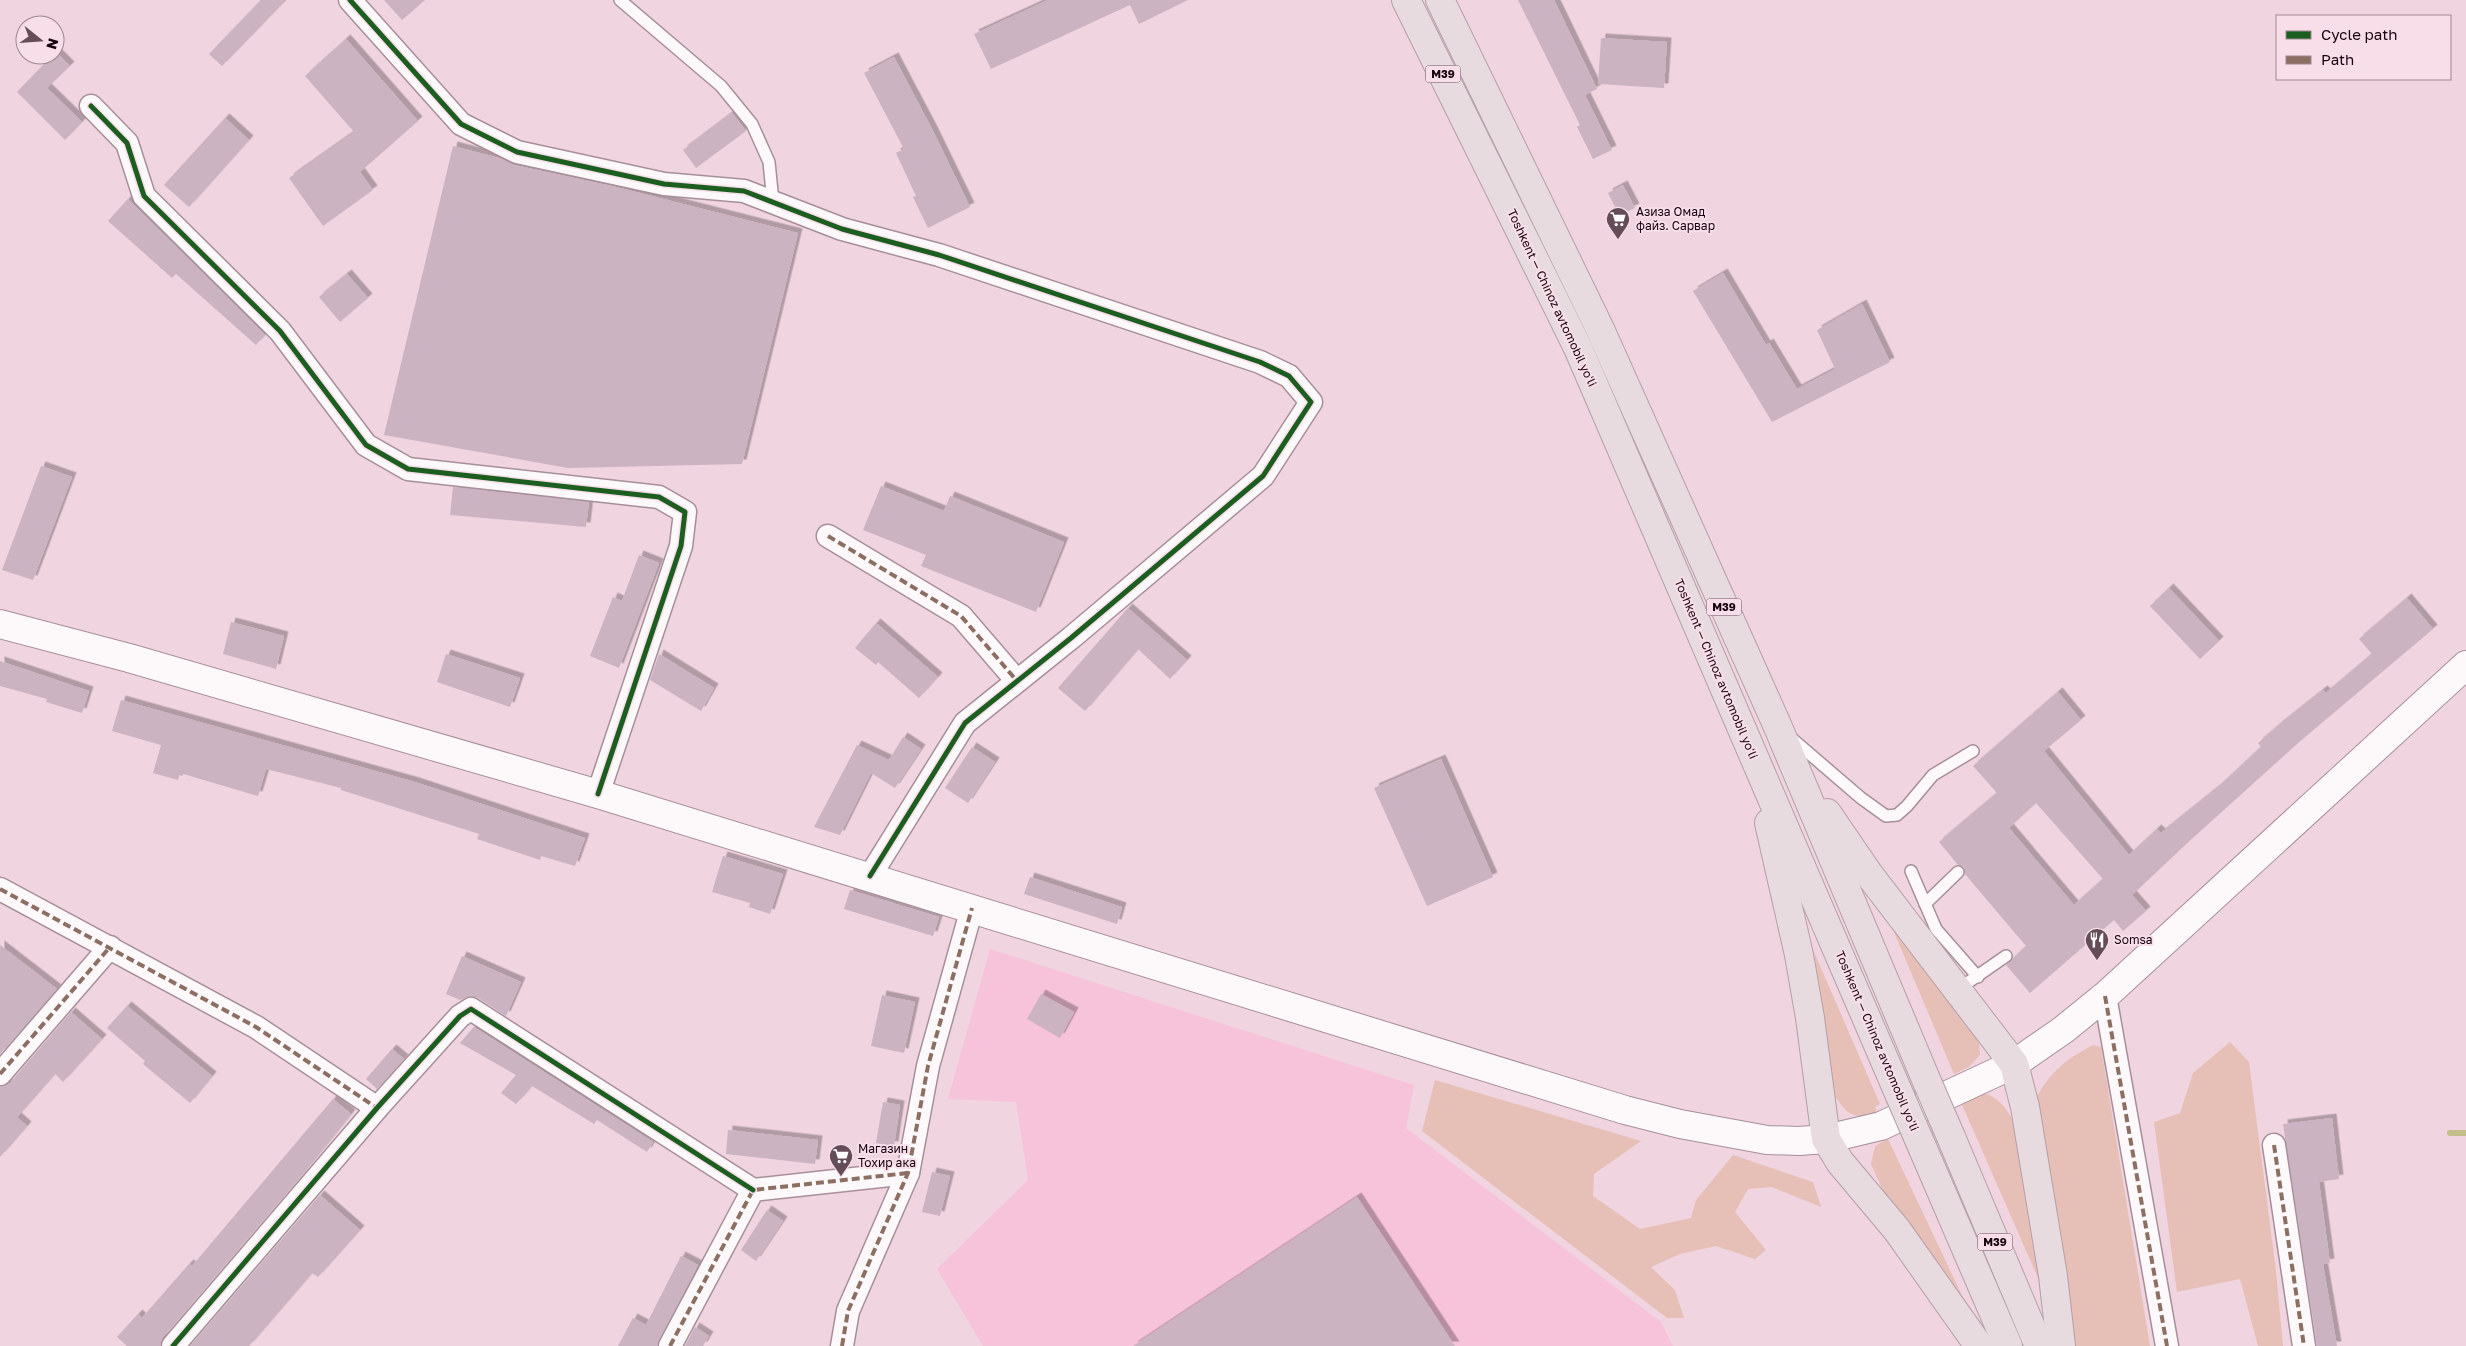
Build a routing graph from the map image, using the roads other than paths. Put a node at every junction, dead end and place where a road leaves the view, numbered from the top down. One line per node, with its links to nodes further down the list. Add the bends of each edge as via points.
1 (350, 0): 6 (street, via 461,124 517,152 664,184 744,191)
2 (620, 0): 6 (lane, via 721,86 752,124 768,162)
3 (1406, 0): 12 (highway, Toshkent — Chinoz avtomobil yoʻli / M39, via 1578,348)
4 (1440, 0): 11 (highway, M39, via 1600,329)
5 (91, 106): 14 (street, via 127,143 144,196 280,331 366,445 408,469 659,497 684,512 681,546)
6 (773, 202): 10 (street, via 842,229 939,255 1260,362 1289,376 1311,402 1263,476)
7 (828, 536): 10 (street, via 961,616)
8 (0, 624): 14 (main road, via 129,658)
9 (2466, 665): 25 (main road)
10 (1017, 681): 17 (street, via 965,723)
11 (1778, 727): 13 (lane, via 1886,816 1897,815 1933,775); 21 (highway, via 1814,795 1868,874); 40 (highway, M39, bridge)
12 (1749, 744): 29 (highway, via 1799,955); 39 (highway, Toshkent — Chinoz avtomobil yoʻli / M39, bridge)
13 (1973, 751)
14 (598, 794): 17 (main road)
15 (1911, 871): 19 (lane)
16 (1958, 872): 19 (lane)
17 (870, 876): 20 (main road)
18 (0, 890): 22 (street)
19 (1925, 904): 21 (lane)
20 (972, 908): 30 (main road, via 1624,1110); 33 (street, via 928,1066)
21 (1927, 935): 24 (highway)
22 (110, 947): 27 (street); 28 (street, via 256,1027)
23 (2006, 956): 24 (lane)
24 (1968, 983): 26 (highway)
25 (2105, 996): 26 (main road); 42 (street)
26 (2014, 1064): 29 (main road, via 1881,1126); 41 (highway, via 2053,1276)
27 (0, 1074)
28 (377, 1108): 34 (street, via 460,1016 471,1010); 35 (street)
29 (1826, 1139): 30 (main road, via 1799,1142); 32 (highway)
30 (1767, 1140): 32 (main road)
31 (2274, 1145): 43 (street)
32 (1840, 1162): 38 (highway, via 1897,1230)
33 (908, 1173): 34 (street); 37 (street, via 848,1311)
34 (753, 1190): 36 (street)
35 (173, 1346)
36 (670, 1346)
37 (842, 1346)
38 (1979, 1346)
39 (2008, 1346)
40 (2039, 1346)
41 (2061, 1346)
42 (2167, 1346)
43 (2304, 1346)

